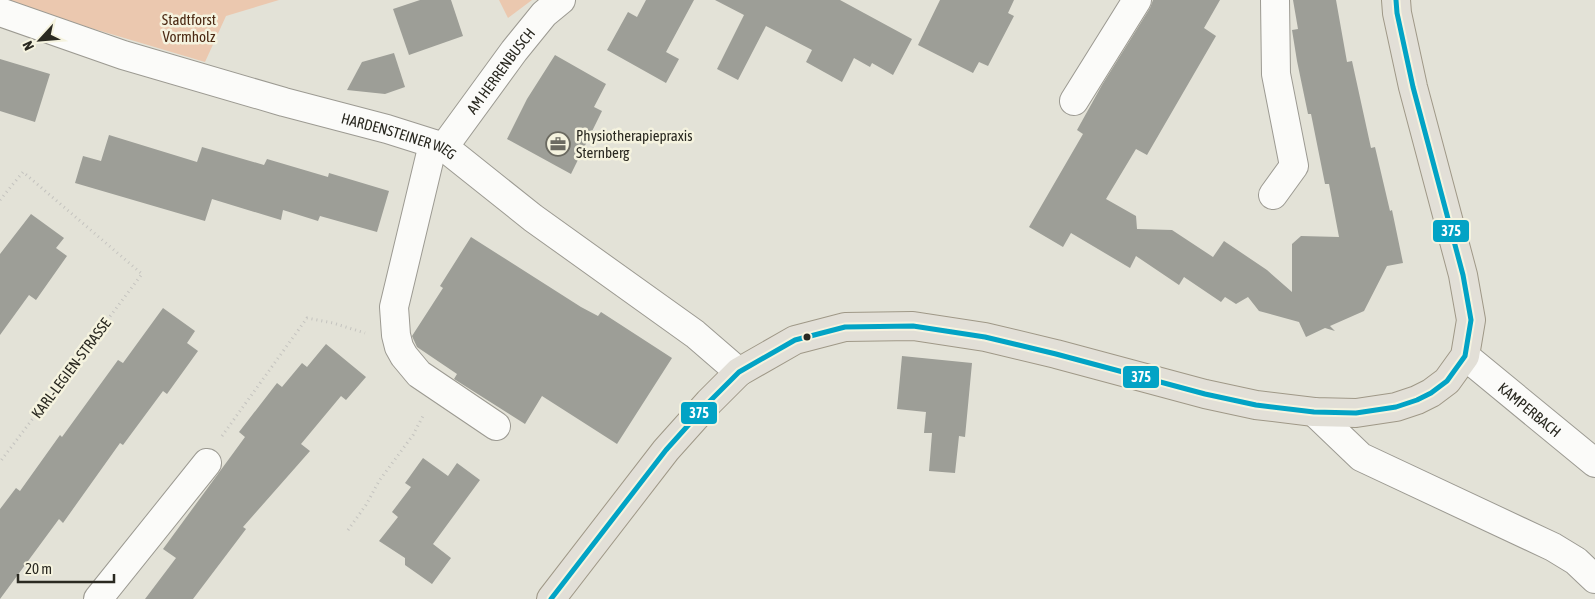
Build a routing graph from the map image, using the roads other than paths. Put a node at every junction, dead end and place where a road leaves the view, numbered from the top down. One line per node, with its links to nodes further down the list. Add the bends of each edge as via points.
1 (561, 0): 7 (street, AM HERRENBUSCH, via 544,14)
2 (1137, 0): 6 (street)
3 (1275, 0): 8 (street, via 1276,74 1294,166)
4 (1396, 0): 9 (main road, via 1413,87 1463,275 1471,320)
5 (0, 12): 7 (street, HARDENSTEINER WEG, via 123,55)
6 (1074, 101)
7 (439, 145): 10 (street, HARDENSTEINER WEG, via 533,218 695,334); 12 (street, via 394,307 396,335 404,356 419,374)
8 (1273, 195)
9 (1465, 356): 11 (main road, via 1446,381 1417,400 1356,413); 14 (street, KAMPERBACH)
10 (739, 372): 11 (main road, via 795,340 845,327 913,326 994,339 1256,405); 17 (main road, via 666,450)
11 (1314, 412): 15 (street, via 1361,456 1553,547)
12 (496, 426)
13 (207, 463): 16 (street)
14 (1595, 463)
15 (1595, 578)
16 (98, 599)
17 (551, 599)

